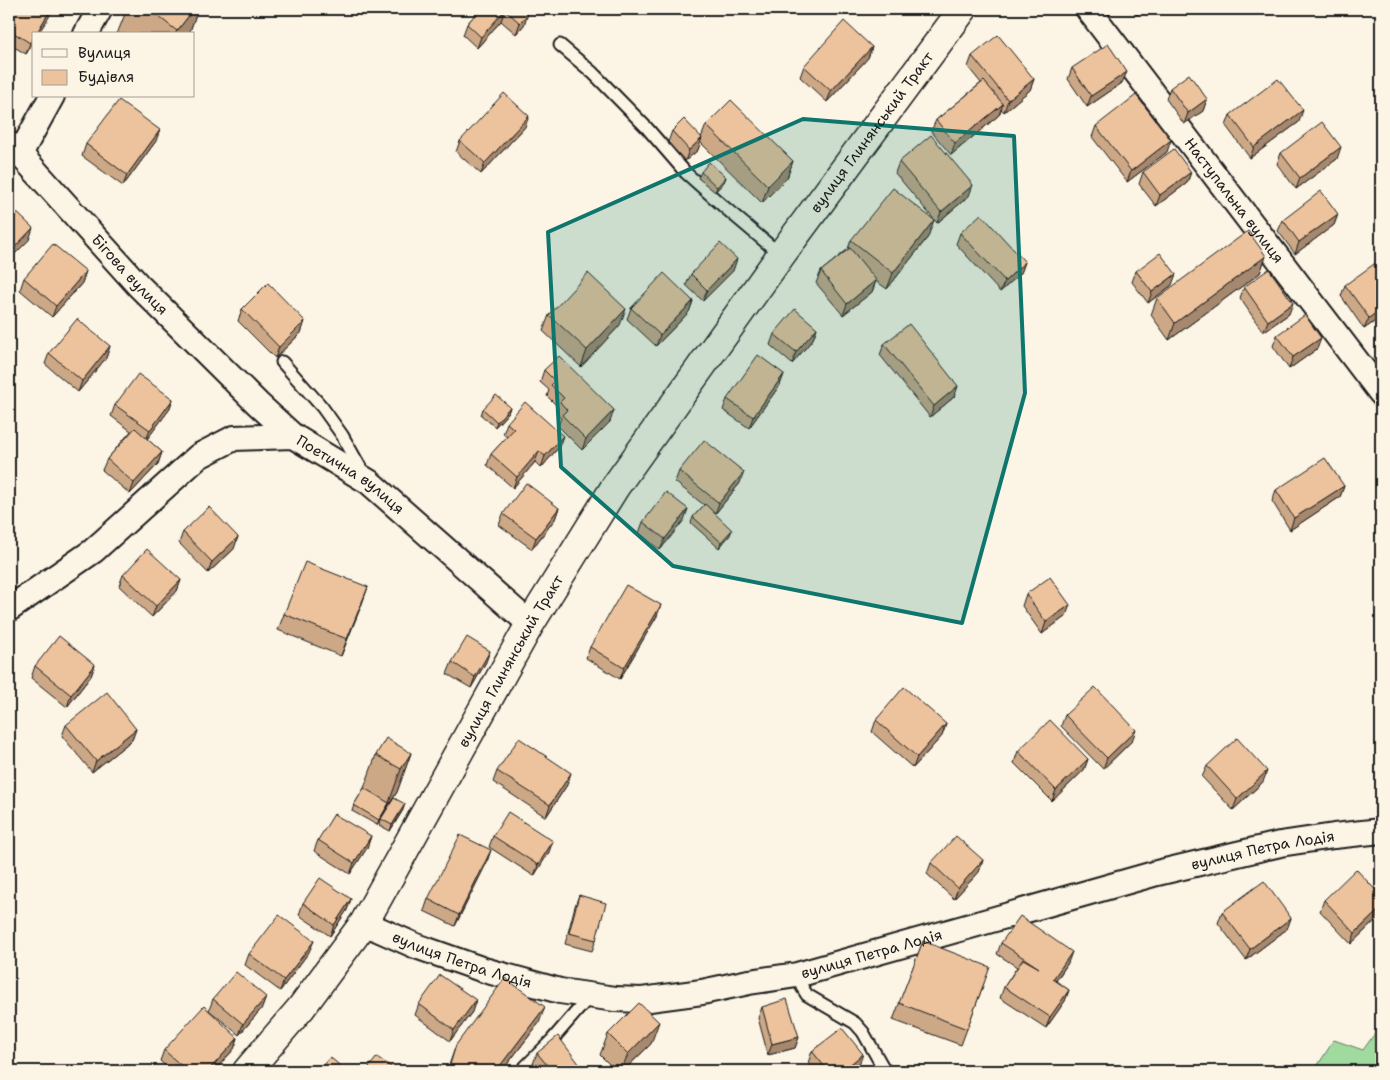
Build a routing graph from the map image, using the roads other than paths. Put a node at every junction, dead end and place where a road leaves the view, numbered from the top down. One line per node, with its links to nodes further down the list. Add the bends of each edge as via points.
1 (100, 9): 4 (street)
2 (963, 9): 8 (main road, вулиця Глинянський Тракт)
3 (1088, 9): 10 (street, Наступальна вулиця)
4 (87, 32)
5 (560, 46): 8 (lane, via 593,73 686,173)
6 (51, 98): 7 (street, Бігова вулиця)
7 (14, 149): 11 (street, Бігова вулиця, via 139,286)
8 (781, 256): 14 (main road, вулиця Глинянський Тракт, via 615,488)
9 (282, 362): 12 (lane, via 322,407)
10 (1381, 393)
11 (293, 436): 12 (street, Поетична вулиця); 13 (street, Поетична вулиця, via 234,438 198,456 93,551)
12 (369, 482): 14 (street, Поетична вулиця)
13 (9, 609)
14 (530, 624): 16 (main road, вулиця Глинянський Тракт)
15 (1381, 831): 17 (street, вулиця Петра Лодія, via 1280,844 1157,873)
16 (364, 923): 18 (street, вулиця Петра Лодія, via 484,970); 19 (main road, вулиця Глинянський Тракт, via 301,1008)
17 (797, 975): 18 (street, вулиця Петра Лодія, via 642,1000); 21 (lane, via 807,995 861,1029)
18 (590, 996): 20 (lane)
19 (247, 1071)
20 (521, 1071)
21 (885, 1071)

